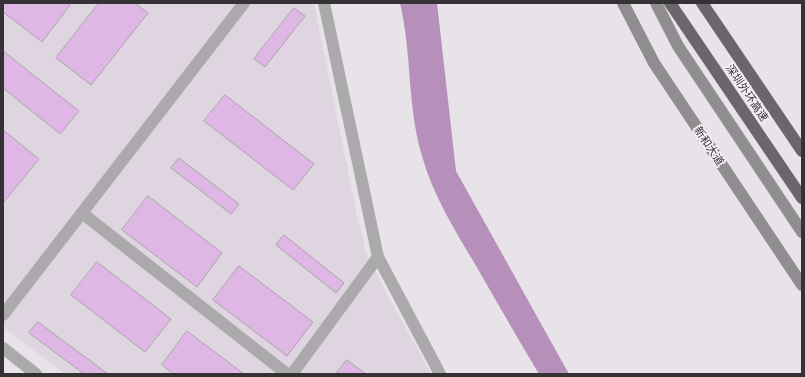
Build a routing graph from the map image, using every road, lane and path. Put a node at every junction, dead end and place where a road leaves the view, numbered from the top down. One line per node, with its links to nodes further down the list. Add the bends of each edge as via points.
1 (244, 3): 9 (street)
2 (324, 3): 11 (street)
3 (656, 3): 10 (main road, via 678,46)
4 (670, 3): 8 (highway, 深圳外环高速)
5 (702, 3): 7 (highway, 深圳外环高速)
6 (623, 6): 12 (main road, 新和大道, via 654,63)
7 (802, 151)
8 (802, 198)
9 (82, 213): 13 (street); 16 (street)
10 (802, 232)
11 (378, 257): 17 (street); 18 (street)
12 (802, 285)
13 (3, 315)
14 (3, 348): 15 (street)
15 (36, 374)
16 (287, 374)
17 (292, 374)
18 (440, 374)

